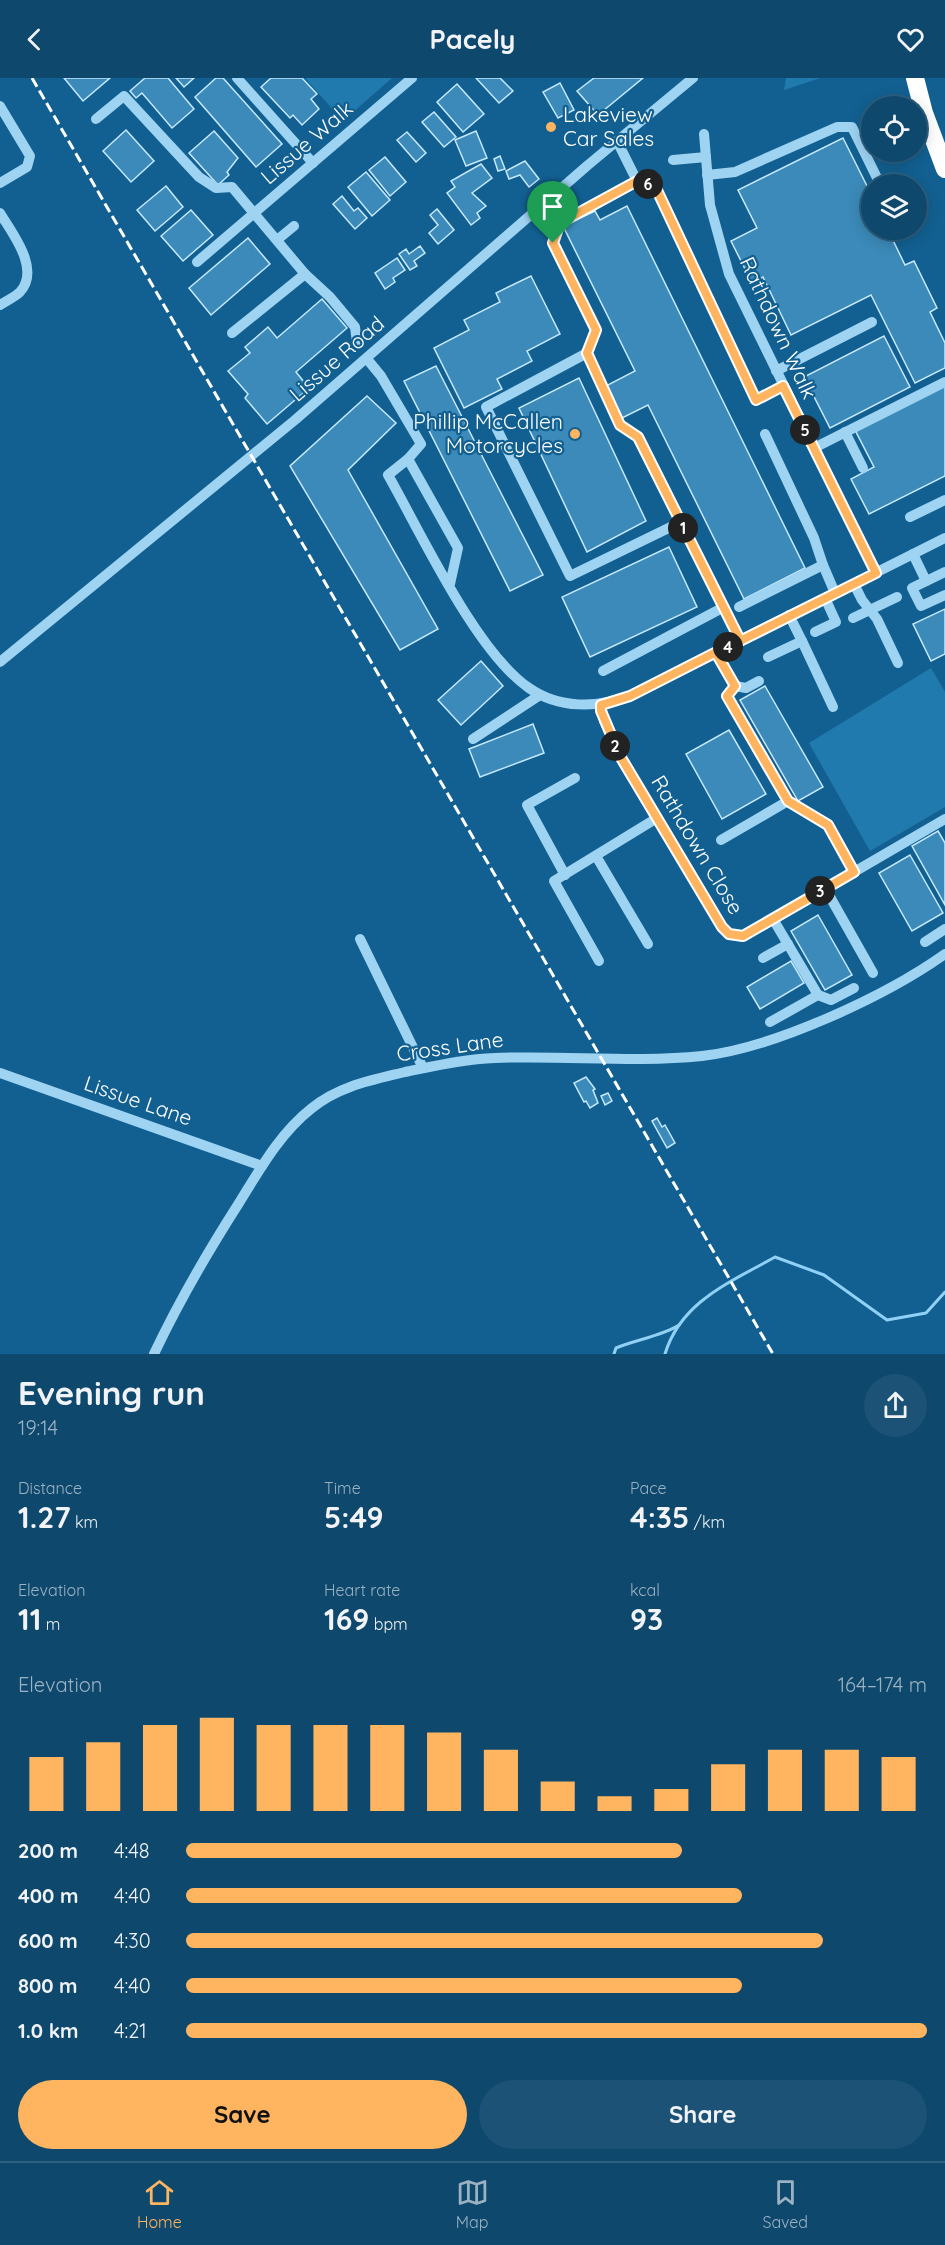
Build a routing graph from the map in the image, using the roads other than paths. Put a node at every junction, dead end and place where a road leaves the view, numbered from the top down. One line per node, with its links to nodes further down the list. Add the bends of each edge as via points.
1 (237, 78): 11 (street)
2 (412, 78): 11 (street, Lissue Walk)
3 (693, 78): 8 (street, Lissue Road)
4 (915, 78): 12 (highway)
5 (0, 106): 16 (street, via 30,156 27,167)
6 (96, 119): 18 (street, via 124,96 199,177 216,188 232,187)
7 (704, 134): 9 (street, Rathdown Walk)
8 (617, 141): 15 (street); 28 (street, Lissue Road)
9 (706, 157): 10 (street); 14 (street, Rathdown Walk)
10 (673, 160)
11 (313, 163): 18 (street, Lissue Walk)
12 (945, 169)
13 (875, 174): 14 (street, via 852,127 837,127 735,172)
14 (707, 175): 29 (street, Rathdown Walk, via 714,226 729,274)
15 (637, 181): 27 (street, via 560,223 553,243 596,330); 31 (street, via 655,186 756,400)
16 (0, 183)
17 (0, 213): 23 (street, via 21,249 27,279 20,292)
18 (254, 214): 20 (street); 21 (street, Lissue Walk)
19 (294, 226): 20 (street)
20 (277, 240): 22 (street)
21 (197, 262)
22 (305, 274): 25 (street); 26 (street, via 355,327)
23 (0, 305)
24 (872, 322): 29 (street)
25 (232, 333)
26 (357, 343)
27 (587, 353): 39 (street, via 620,425 638,437); 39 (street, via 486,407 570,576)
28 (367, 359): 35 (street, via 421,444); 61 (street, Lissue Road)
29 (776, 371): 31 (street, Rathdown Walk)
30 (945, 381): 32 (street)
31 (783, 386): 34 (street, Rathdown Walk)
32 (845, 432): 34 (street); 36 (street)
33 (765, 434): 42 (street)
34 (814, 448): 44 (street, Rathdown Walk)
35 (408, 459): 46 (street, via 458,548); 46 (street, via 388,475)
36 (863, 468)
37 (945, 500): 38 (street)
38 (910, 517)
39 (681, 522): 51 (street)
40 (945, 538): 41 (street)
41 (913, 554): 44 (street); 45 (street)
42 (823, 565): 48 (street); 52 (street)
43 (945, 572): 45 (street)
44 (876, 573): 47 (street)
45 (926, 581): 49 (street, via 912,588 921,606)
46 (450, 584): 66 (street, via 485,640 520,681)
47 (854, 584): 48 (street); 53 (street)
48 (830, 595): 54 (street); 56 (street, via 836,622)
49 (945, 595)
50 (897, 597): 53 (street)
51 (724, 607): 57 (street); 63 (street)
52 (739, 607)
53 (870, 610): 55 (street); 62 (street)
54 (789, 615): 57 (street); 58 (street)
55 (853, 618)
56 (815, 632)
57 (740, 640): 59 (street)
58 (802, 641): 60 (street); 68 (street)
59 (716, 653): 65 (street); 67 (street, via 630,696)
60 (768, 657)
61 (0, 662)
62 (898, 663)
63 (603, 670)
64 (759, 681): 65 (street, via 746,688)
65 (735, 686): 71 (street, via 727,696)
66 (540, 695): 67 (street, via 574,704); 69 (street)
67 (601, 705): 72 (street, Rathdown Close, via 609,736)
68 (833, 707)
69 (473, 739)
70 (574, 778): 77 (street, via 527,805)
71 (788, 801): 74 (street); 76 (street, via 828,825)
72 (657, 818): 75 (street); 79 (street, Rathdown Close, via 729,934 743,936)
73 (945, 819): 76 (street, Rathdown Close)
74 (721, 840)
75 (596, 856): 77 (street); 83 (street)
76 (854, 872): 78 (street, Rathdown Close)
77 (565, 875): 87 (street, via 554,881)
78 (825, 888): 79 (street, Rathdown Close); 88 (street)
79 (773, 919): 84 (street)
80 (945, 929): 82 (street)
81 (360, 939): 92 (street)
82 (925, 942)
83 (648, 944)
84 (788, 944): 86 (street); 90 (street)
85 (945, 954): 92 (street, Cross Lane, via 849,1008 721,1053 642,1060 494,1058)
86 (763, 958)
87 (599, 961)
88 (873, 973)
89 (854, 988): 90 (street, via 831,1000)
90 (818, 995): 91 (street)
91 (770, 1022)
92 (423, 1068): 94 (street, Cross Lane, via 351,1085 327,1097 294,1125)
93 (0, 1073): 94 (street, Lissue Lane)
94 (262, 1166): 95 (street, Cross Lane, via 180,1298)
95 (154, 1354)

